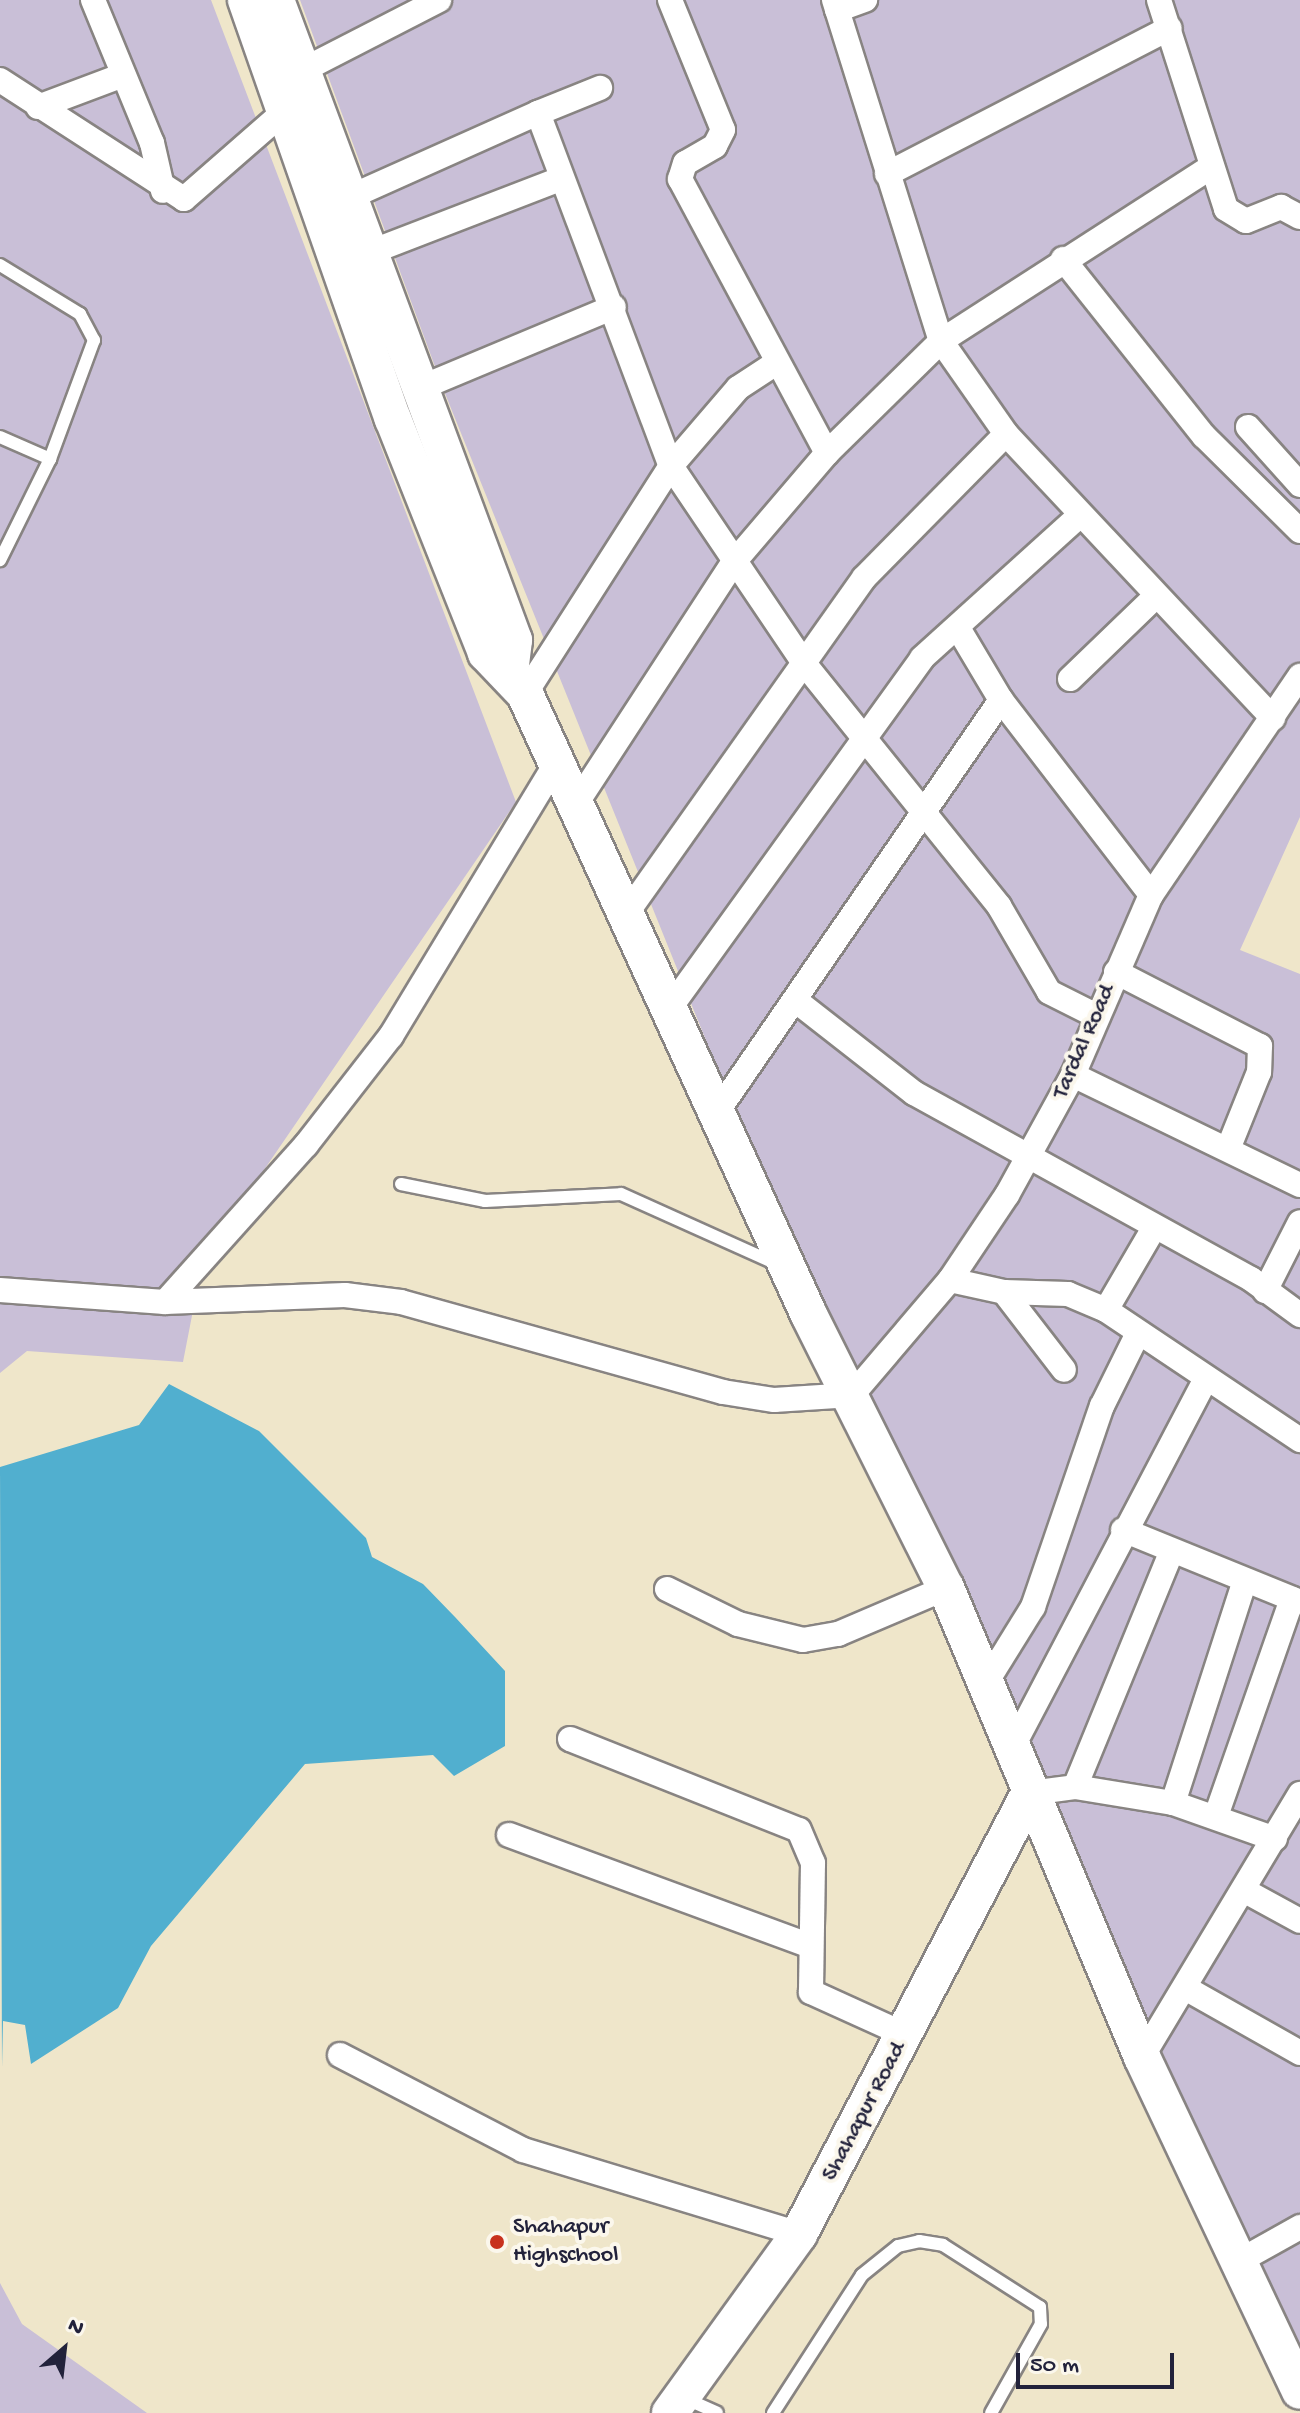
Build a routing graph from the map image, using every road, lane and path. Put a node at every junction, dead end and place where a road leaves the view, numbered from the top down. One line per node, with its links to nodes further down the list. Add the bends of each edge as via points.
1 (93, 0): 11 (street)
2 (246, 0): 15 (main road)
3 (276, 0): 10 (main road)
4 (439, 0): 10 (street)
5 (670, 0): 28 (street, via 723,130 715,146 685,163 680,179)
6 (865, 0): 8 (street)
7 (1159, 0): 9 (street)
8 (836, 5): 18 (street)
9 (1170, 28): 17 (street); 18 (street)
10 (303, 70): 21 (main road)
11 (123, 75): 14 (street); 20 (street)
12 (0, 80): 14 (street)
13 (600, 88): 16 (street)
14 (38, 107): 20 (street)
15 (285, 111): 20 (street, via 192,195); 46 (main road, via 393,419 486,653)
16 (538, 113): 19 (street); 21 (street)
17 (1211, 167): 22 (street, via 1234,218 1281,207); 24 (street)
18 (887, 174): 27 (street)
19 (560, 179): 23 (street); 26 (street)
20 (163, 191)
21 (350, 197): 23 (main road)
22 (1300, 217)
23 (371, 252): 29 (main road)
24 (1063, 259): 27 (street); 38 (street, via 1204,436)
25 (0, 265): 34 (lane, via 80,314 94,340)
26 (614, 307): 29 (street); 35 (street)
27 (941, 341): 31 (street); 33 (street)
28 (773, 365): 33 (street); 35 (street, via 738,388)
29 (420, 388): 46 (main road, via 514,640)
30 (1248, 427): 36 (street)
31 (1006, 434): 37 (street); 43 (street, via 864,578)
32 (0, 437): 34 (lane)
33 (827, 453): 40 (street)
34 (50, 459): 39 (lane)
35 (671, 466): 40 (street); 46 (street)
36 (1300, 485)
37 (1080, 515): 41 (street); 42 (street)
38 (1300, 531)
39 (0, 560)
40 (734, 562): 43 (street); 51 (street)
41 (1155, 597): 45 (street); 48 (street)
42 (958, 628): 47 (street); 49 (street, via 922,658)
43 (803, 662): 49 (street); 54 (street)
44 (1300, 676): 48 (street, Tardal Road)
45 (1070, 679)
46 (518, 683): 50 (main road)
47 (1001, 700): 52 (street); 53 (street)
48 (1273, 718): 53 (street, Tardal Road)
49 (861, 735): 52 (street); 57 (street)
50 (555, 765): 51 (main road); 72 (street, via 391,1036 306,1145)
51 (576, 804): 54 (main road)
52 (922, 806): 56 (street); 58 (street, via 999,906 1049,992)
53 (1151, 895): 55 (street, Tardal Road)
54 (624, 917): 57 (main road)
55 (1116, 972): 58 (street, Tardal Road); 61 (street, via 1260,1046 1259,1072)
56 (795, 1000): 60 (street); 62 (street, via 914,1093)
57 (670, 1008): 60 (main road)
58 (1097, 1016): 59 (street, Tardal Road)
59 (1073, 1075): 61 (street); 62 (street, Tardal Road)
60 (715, 1115): 67 (main road)
61 (1228, 1149): 64 (street)
62 (1027, 1158): 66 (street); 68 (street, Tardal Road)
63 (401, 1184): 67 (lane, via 485,1201 621,1194 763,1263)
64 (1300, 1185)
65 (1300, 1222): 70 (street)
66 (1154, 1228): 70 (street); 73 (street)
67 (788, 1267): 78 (main road)
68 (950, 1280): 71 (street); 78 (street, Tardal Road)
69 (0, 1290): 72 (street)
70 (1265, 1291): 74 (street)
71 (1004, 1292): 73 (street, via 1048,1290); 76 (street)
72 (165, 1302): 78 (street, via 345,1295 401,1302 723,1392 774,1400)
73 (1106, 1310): 75 (street)
74 (1300, 1315)
75 (1138, 1333): 77 (street); 86 (street, via 1102,1406 1033,1607)
76 (1064, 1370)
77 (1204, 1382): 79 (street); 80 (street)
78 (852, 1395): 83 (main road)
79 (1300, 1440)
80 (1123, 1530): 81 (street); 88 (street)
81 (1172, 1551): 82 (street); 89 (street)
82 (1245, 1580): 85 (street); 92 (street)
83 (946, 1588): 84 (street, via 838,1634 803,1640 738,1624); 86 (main road)
84 (667, 1589)
85 (1296, 1601): 93 (street)
86 (984, 1686): 88 (main road)
87 (570, 1739): 98 (street, via 799,1830 813,1863)
88 (1010, 1752): 90 (main road)
89 (1075, 1787): 90 (street); 92 (street)
90 (1030, 1793): 100 (main road, Shahapur Road, via 1002,1834); 103 (main road)
91 (1300, 1795): 95 (street)
92 (1173, 1803): 93 (street)
93 (1216, 1816): 95 (street)
94 (509, 1835): 98 (street)
95 (1275, 1839): 96 (street)
96 (1247, 1892): 97 (street); 99 (street)
97 (1300, 1921)
98 (810, 1946): 100 (street, via 811,1992)
99 (1187, 1989): 101 (street); 103 (street)
100 (906, 2035): 105 (main road, Shahapur Road)
101 (1300, 2053)
102 (340, 2055): 105 (street, via 523,2150)
103 (1142, 2057): 106 (main road)
104 (1300, 2227): 106 (street)
105 (799, 2234): 108 (main road, Shahapur Road)
106 (1241, 2260): 107 (main road)
107 (1300, 2391)
108 (677, 2405): 109 (lane)
109 (717, 2413)
110 (773, 2413): 111 (lane, via 862,2275 898,2246 919,2241 943,2245 1040,2307 1038,2332)
111 (991, 2413)

